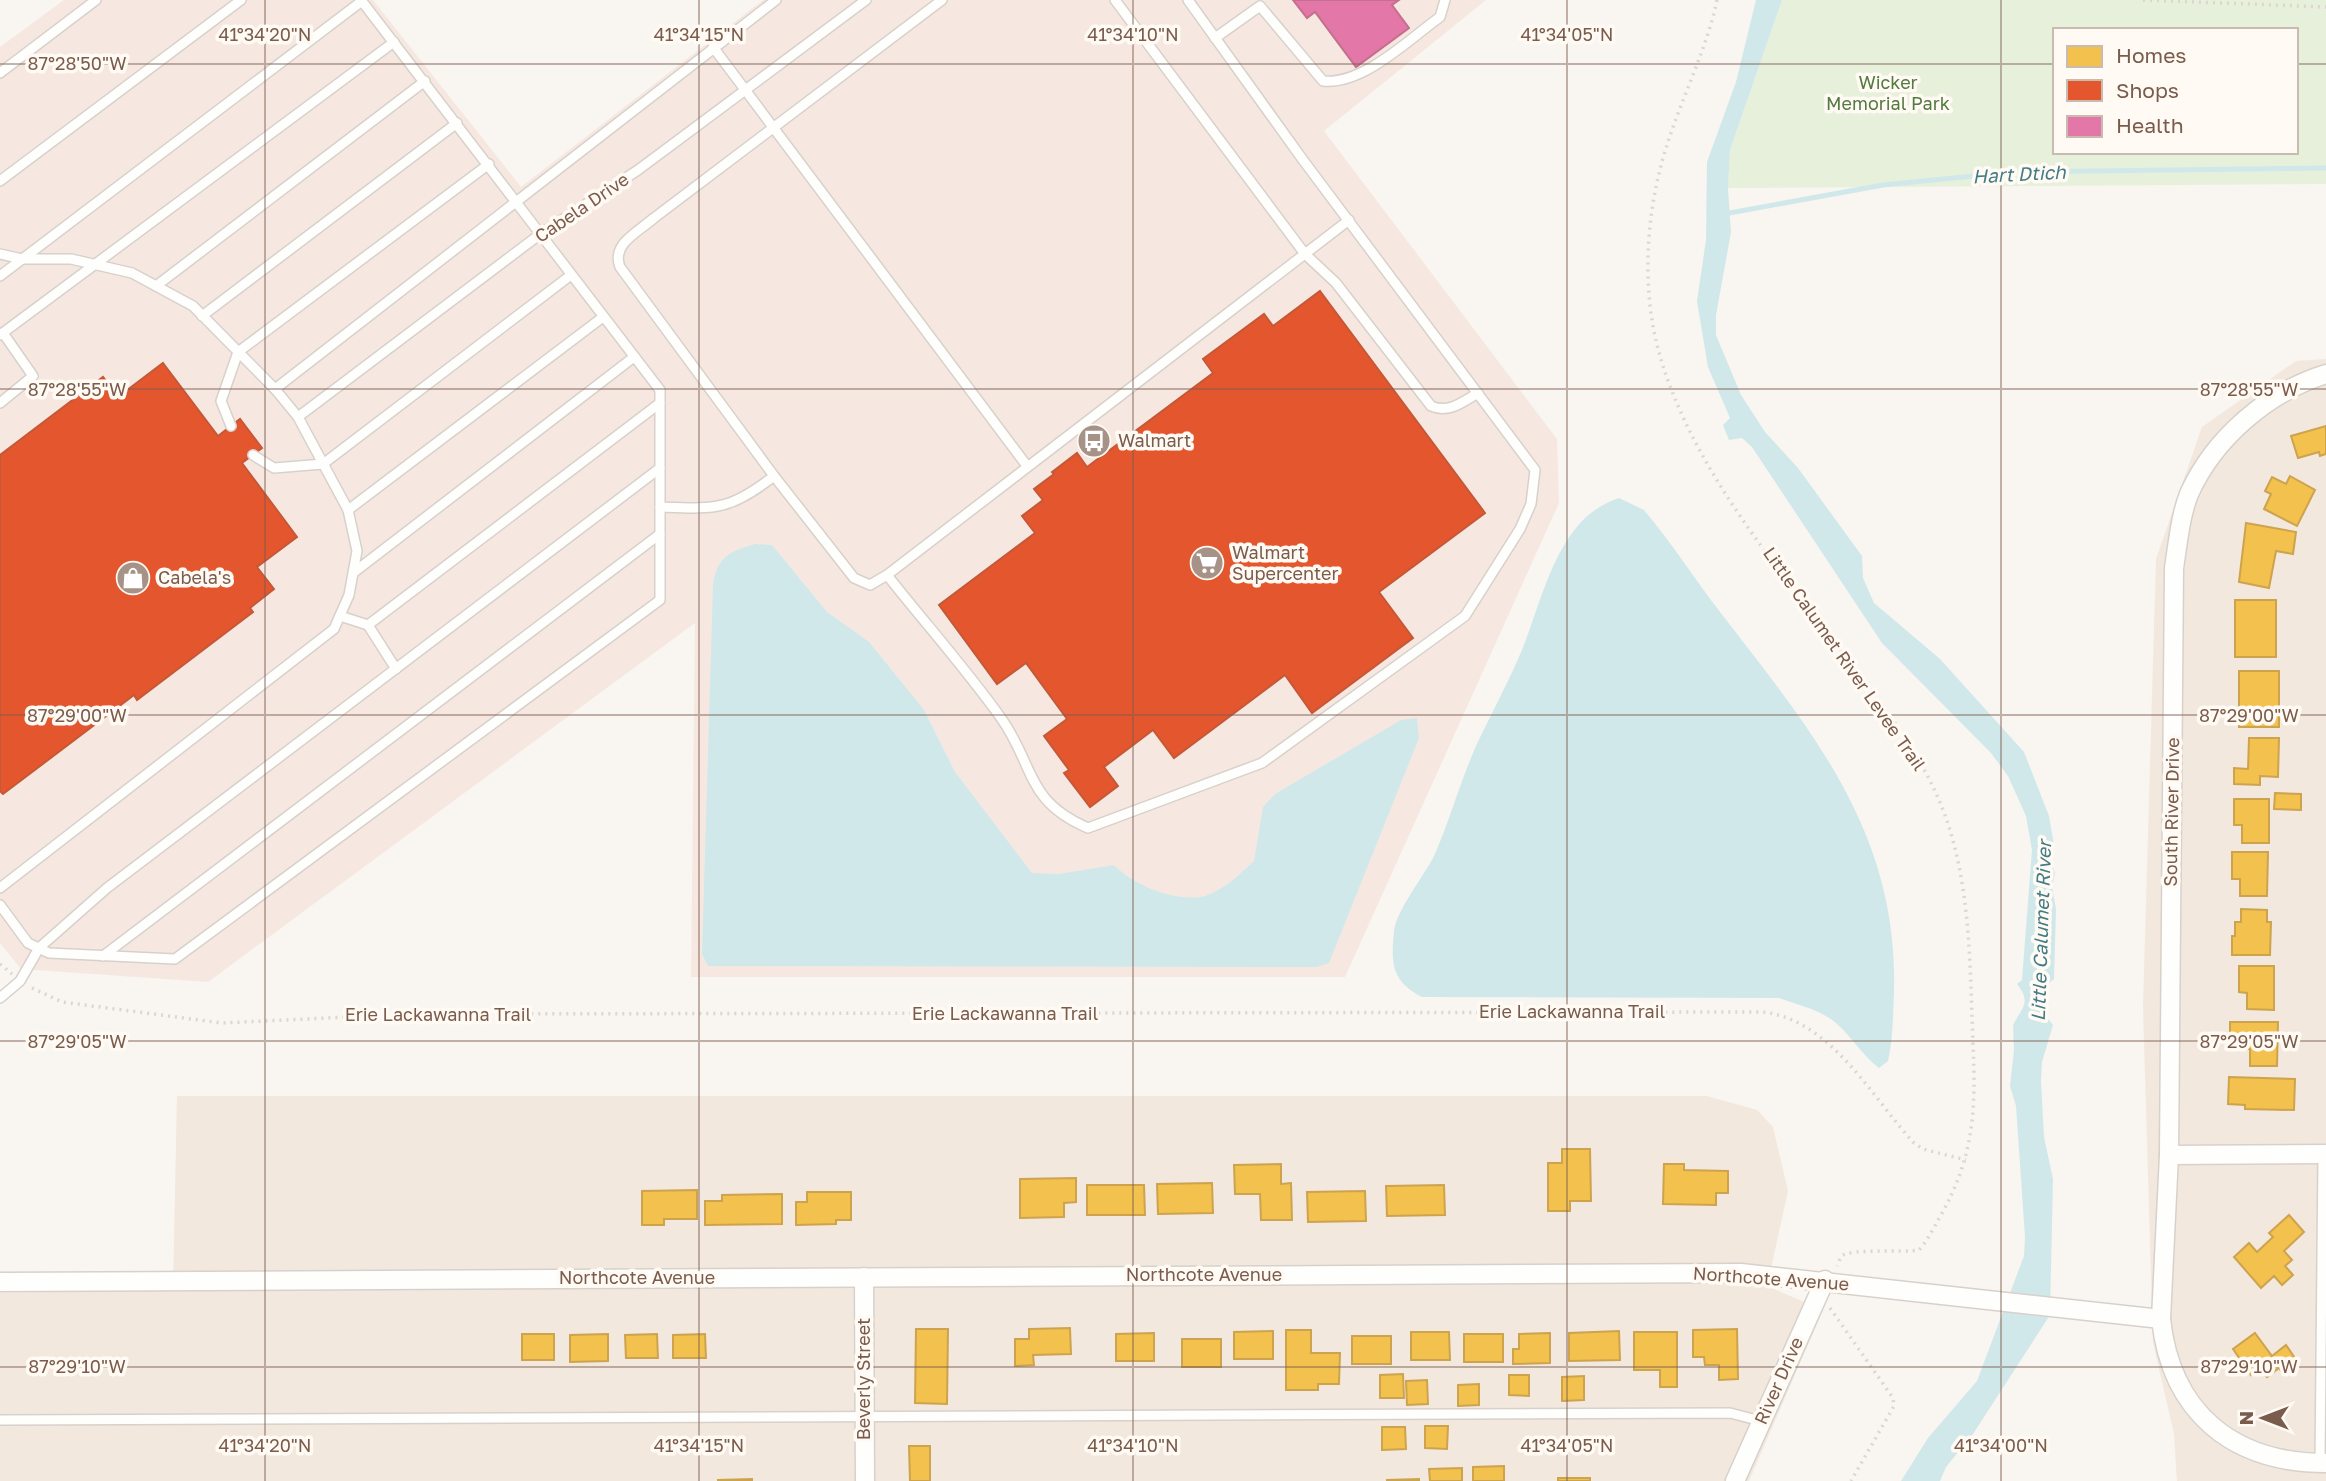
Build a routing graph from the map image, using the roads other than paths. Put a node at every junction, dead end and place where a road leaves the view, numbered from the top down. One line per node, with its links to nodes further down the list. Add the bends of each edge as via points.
1 (96, 0): 14 (lane)
2 (241, 0): 20 (lane)
3 (776, 0): 13 (lane)
4 (866, 0): 16 (lane, Cabela Drive)
5 (942, 0): 18 (lane)
6 (1115, 0): 25 (lane)
7 (1188, 0): 11 (lane)
8 (1445, 0): 10 (lane, via 1440,17 1353,79 1336,82 1323,80)
9 (361, 1): 12 (lane); 26 (lane)
10 (1258, 3): 11 (lane)
11 (1215, 38): 22 (lane)
12 (394, 42): 15 (lane); 27 (lane)
13 (713, 47): 16 (lane); 21 (lane)
14 (0, 73)
15 (425, 82): 17 (lane); 30 (lane)
16 (746, 90): 18 (lane); 23 (lane, Cabela Drive, via 638,170)
17 (457, 122): 19 (lane); 31 (lane)
18 (774, 128): 45 (lane); 47 (lane, via 654,218 618,248 616,257)
19 (489, 164): 21 (lane); 34 (lane)
20 (0, 181)
21 (519, 201): 23 (lane); 37 (lane)
22 (1349, 220): 25 (lane); 38 (lane)
23 (539, 235): 28 (lane); 41 (lane, Cabela Drive)
24 (0, 254): 26 (lane)
25 (1305, 254): 38 (lane, via 1336,283 1431,406 1452,408); 45 (lane)
26 (22, 259): 27 (lane); 29 (lane)
27 (93, 264): 30 (lane, via 132,273); 33 (lane)
28 (571, 275): 32 (lane); 44 (lane)
29 (0, 276)
30 (156, 286): 31 (lane)
31 (202, 316): 34 (lane)
32 (603, 317): 35 (lane); 49 (lane)
33 (1, 334): 39 (lane, via 33,376)
34 (238, 352): 37 (lane); 42 (lane, via 221,401)
35 (634, 357): 40 (lane, via 660,390); 51 (lane)
36 (2326, 374): 62 (street, South River Drive, via 2300,382 2269,402 2218,445 2188,497 2179,529)
37 (275, 389): 41 (lane)
38 (1478, 393): 52 (lane, via 1535,470 1531,504 1520,529 1465,616 1262,764 1110,823 1088,828 1066,819 1038,794 1003,721)
39 (0, 402)
40 (660, 402): 46 (lane); 54 (lane)
41 (298, 417): 44 (lane)
42 (231, 426)
43 (253, 455): 44 (lane, via 274,468)
44 (323, 464): 49 (lane)
45 (1027, 466): 52 (lane)
46 (660, 468): 48 (lane); 55 (lane)
47 (774, 477): 48 (lane, via 734,504 719,508); 52 (lane, via 854,578 870,585)
48 (660, 507): 50 (lane)
49 (348, 510): 51 (lane, via 357,551)
50 (660, 534): 59 (lane); 59 (lane, via 660,600 175,959)
51 (353, 573): 53 (lane)
52 (887, 575)
53 (340, 616): 54 (lane); 56 (lane, via 334,629)
54 (369, 625): 55 (lane)
55 (396, 669): 58 (lane, via 107,888)
56 (0, 888)
57 (0, 905): 58 (lane, via 28,943)
58 (39, 948): 59 (lane, via 49,953); 60 (lane, via 20,981)
59 (103, 956)
60 (0, 998)
61 (2324, 1154): 62 (street); 66 (lane)
62 (2169, 1155): 67 (street, South River Drive)
63 (864, 1277): 64 (street, Northcote Avenue, via 1741,1273); 65 (street, Northcote Avenue); 68 (street, Beverly Street)
64 (1825, 1280): 67 (street, Northcote Avenue); 70 (street, River Drive)
65 (0, 1282)
66 (2324, 1308): 71 (lane)
67 (2161, 1319): 71 (street, via 2165,1353 2178,1385 2218,1430 2243,1447 2274,1457)
68 (863, 1416): 69 (lane); 70 (lane, via 1730,1413); 72 (street, Beverly Street)
69 (0, 1420)
70 (1761, 1421): 73 (street, River Drive)
71 (2323, 1463)
72 (865, 1481)
73 (1735, 1481)

